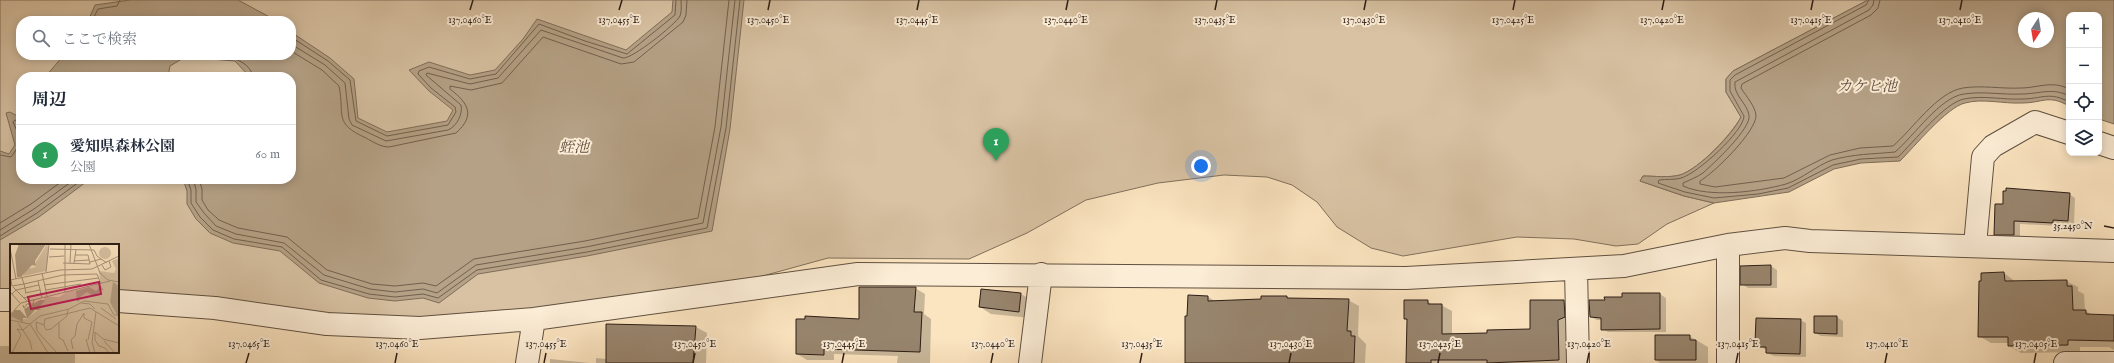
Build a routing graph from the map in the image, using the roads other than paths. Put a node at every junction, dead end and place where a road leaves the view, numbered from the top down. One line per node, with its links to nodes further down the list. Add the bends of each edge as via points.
1 (2066, 132): 5 (street, via 2035,122 1993,146 1982,157)
2 (2102, 144): 3 (street)
3 (2114, 148)
4 (1728, 245): 5 (street, via 1785,238 1810,241); 7 (street, via 1624,266); 15 (street)
5 (1975, 245): 6 (street)
6 (2114, 251)
7 (1576, 269): 8 (street, via 1406,278); 14 (street)
8 (1041, 274): 10 (street, via 858,274); 13 (street)
9 (119, 301): 10 (street, via 215,308 328,324 420,328)
10 (534, 319): 12 (street)
11 (2114, 362): 16 (street)
12 (527, 363)
13 (1030, 363)
14 (1578, 363)
15 (1728, 363)
16 (2065, 363)

